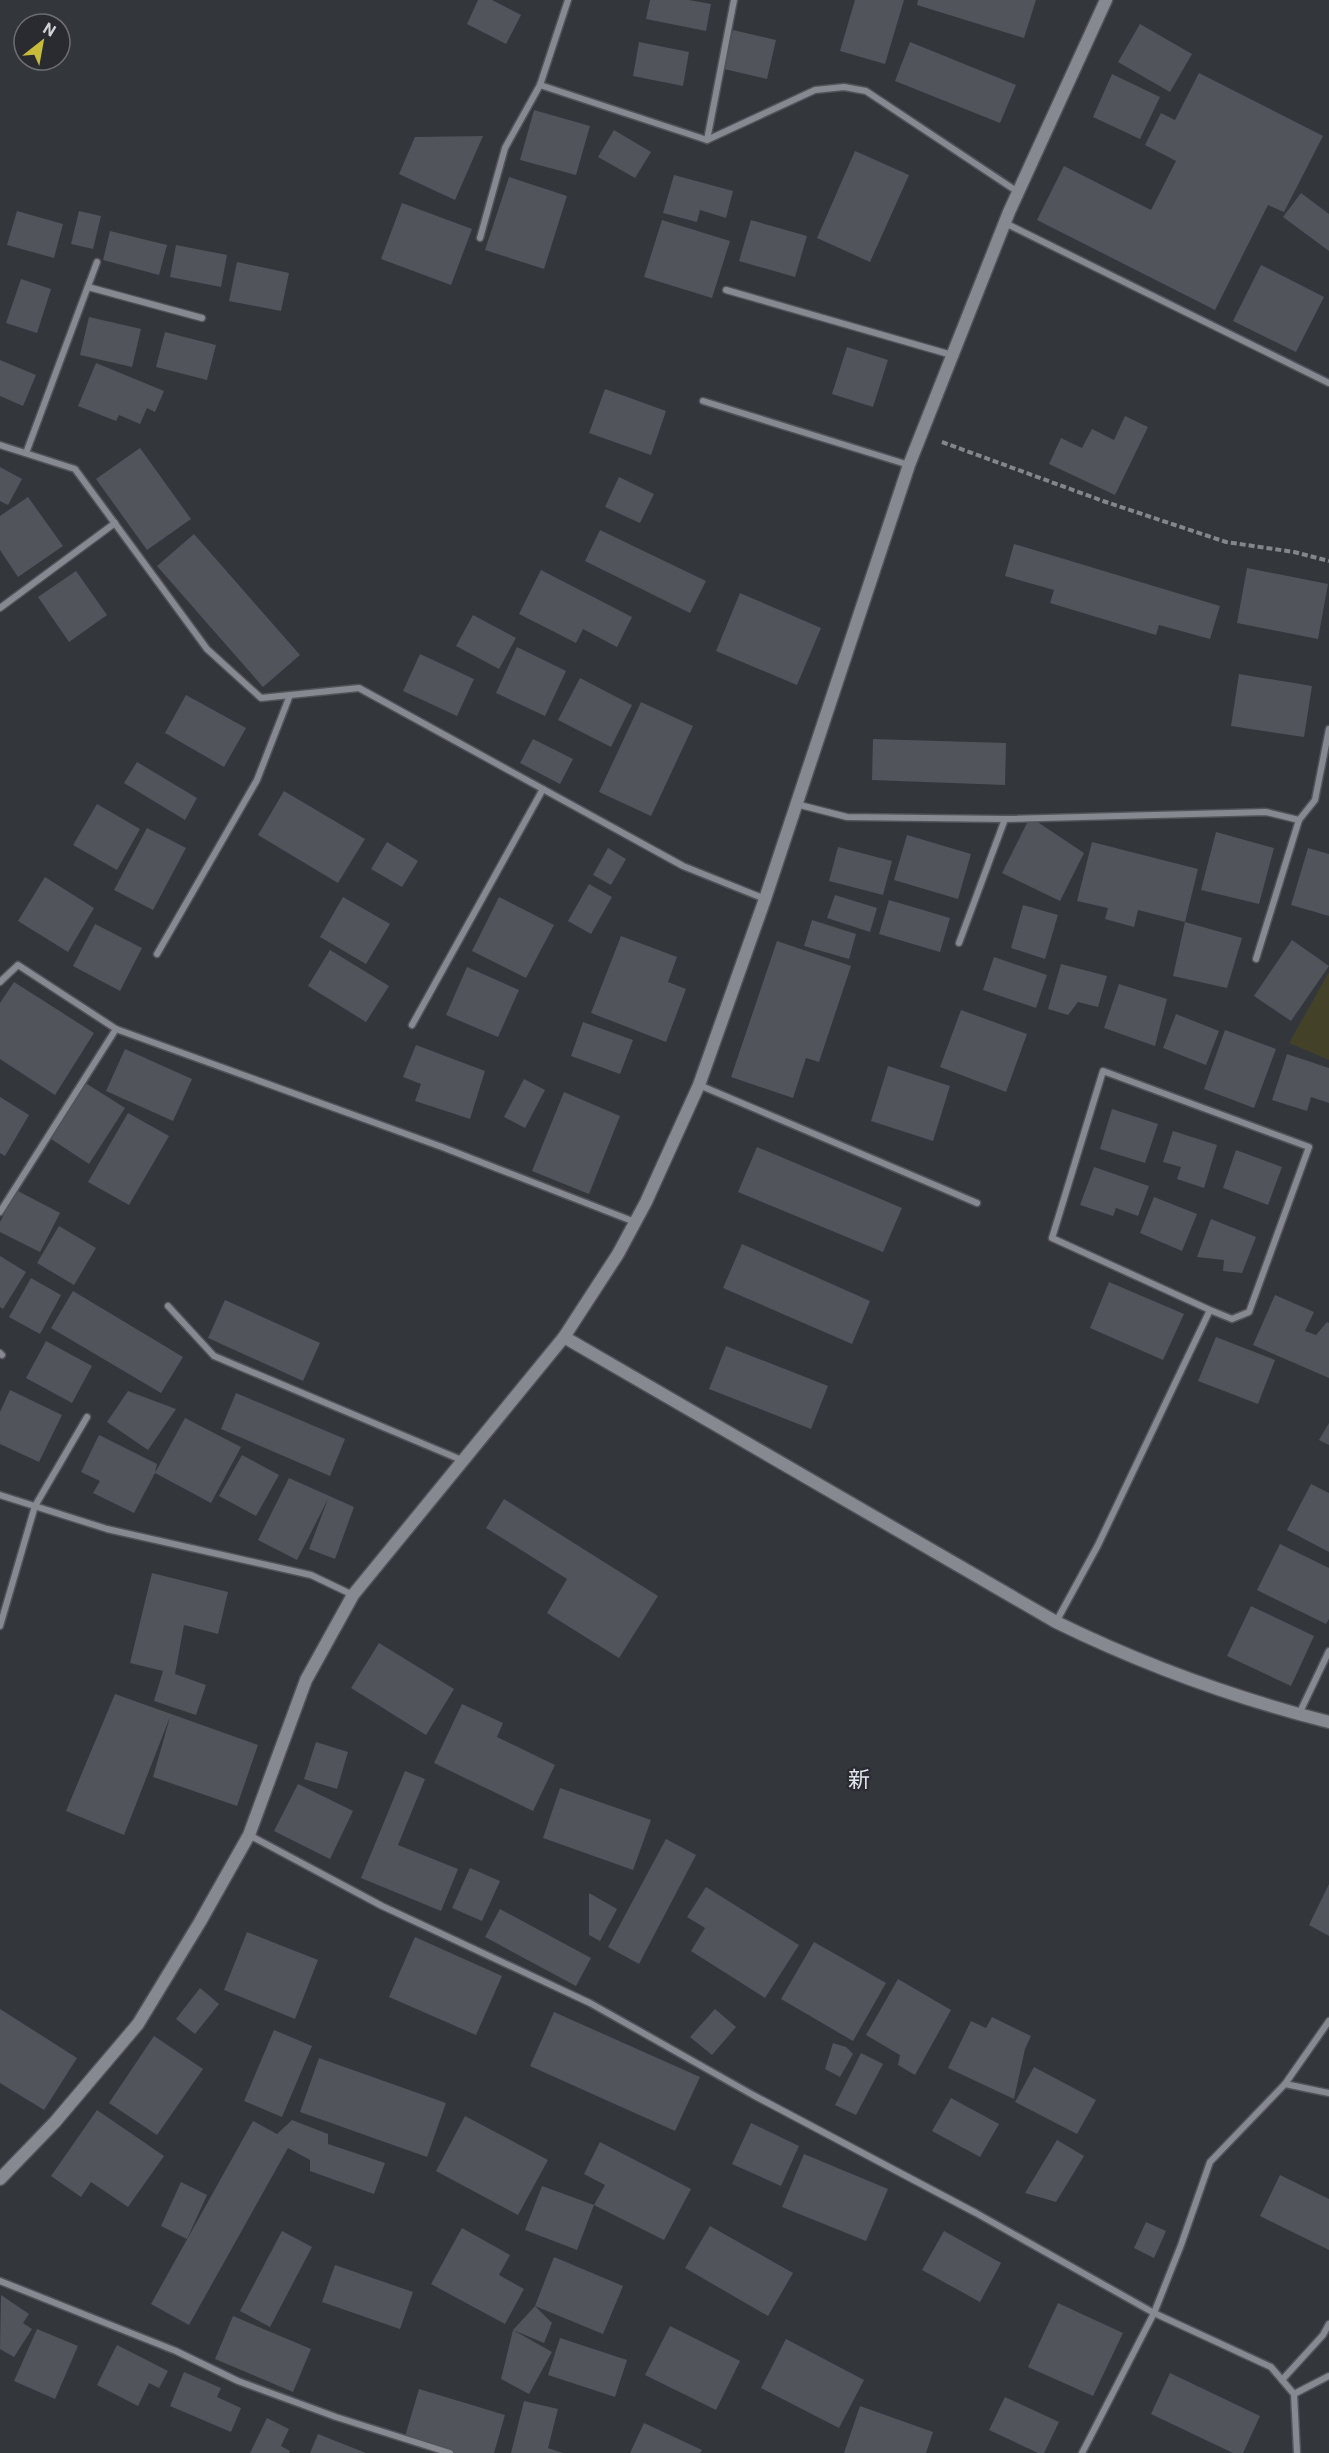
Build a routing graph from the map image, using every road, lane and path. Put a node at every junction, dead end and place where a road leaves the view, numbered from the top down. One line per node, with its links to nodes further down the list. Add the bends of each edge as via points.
1 (568, 0): 4 (street)
2 (734, 0): 5 (street)
3 (1106, 0): 6 (street)
4 (540, 85): 5 (street); 8 (street, via 505,148)
5 (707, 140): 6 (street, via 815,90 844,87 866,91)
6 (1018, 192): 7 (street)
7 (1005, 223): 13 (street); 14 (street)
8 (480, 238)
9 (98, 262): 10 (street)
10 (88, 287): 12 (street); 18 (street)
11 (726, 290): 13 (street)
12 (202, 318)
13 (953, 355): 16 (street)
14 (1329, 383)
15 (703, 401): 19 (street)
16 (921, 434): 19 (street); 21 (path, via 1226,542)
17 (0, 445): 18 (street)
18 (26, 453): 20 (street, via 75,469)
19 (909, 465): 26 (street)
20 (115, 523): 22 (street); 23 (street, via 207,649 261,698)
21 (1329, 561)
22 (0, 608)
23 (290, 695): 25 (street, via 359,688); 31 (street, via 257,780)
24 (1329, 729): 28 (street, via 1315,800)
25 (543, 789): 29 (street, via 683,866); 34 (street)
26 (795, 804): 27 (street, via 847,817); 29 (street)
27 (1005, 819): 28 (street, via 1266,812); 30 (street)
28 (1299, 820): 32 (street)
29 (765, 899): 36 (street)
30 (959, 943)
31 (157, 954)
32 (1256, 959)
33 (0, 982): 35 (street, via 18,965)
34 (412, 1025)
35 (116, 1029): 38 (street); 39 (street, via 442,1147)
36 (699, 1085): 37 (street); 39 (street)
37 (977, 1203)
38 (0, 1212)
39 (635, 1222): 42 (street)
40 (168, 1306): 44 (street, via 214,1356)
41 (1210, 1310): 41 (street, via 1232,1319 1249,1312 1309,1147 1102,1071 1052,1238); 48 (street, via 1098,1545)
42 (564, 1337): 44 (street); 48 (street)
43 (87, 1417): 46 (street)
44 (465, 1461): 47 (street)
45 (0, 1495): 46 (street)
46 (35, 1506): 47 (street, via 106,1529 311,1575); 49 (street)
47 (353, 1595): 53 (street, via 306,1680)
48 (1056, 1622): 51 (street, via 1196,1683)
49 (0, 1626)
50 (1329, 1651): 51 (street)
51 (1299, 1714): 52 (street)
52 (1329, 1722)
53 (249, 1835): 57 (street, via 138,2024 55,2122); 59 (street, via 382,1906 590,2002)
54 (1329, 2021): 55 (street)
55 (1285, 2084): 56 (street); 59 (street, via 1210,2162)
56 (1329, 2093)
57 (0, 2179)
58 (0, 2281): 64 (street, via 176,2351 238,2381)
59 (1154, 2313): 62 (street, via 1271,2367); 65 (street)
60 (1329, 2324): 62 (street)
61 (1329, 2376): 63 (street)
62 (1282, 2380): 63 (street)
63 (1293, 2394): 66 (street)
64 (450, 2453)
65 (1082, 2453)
66 (1297, 2453)

